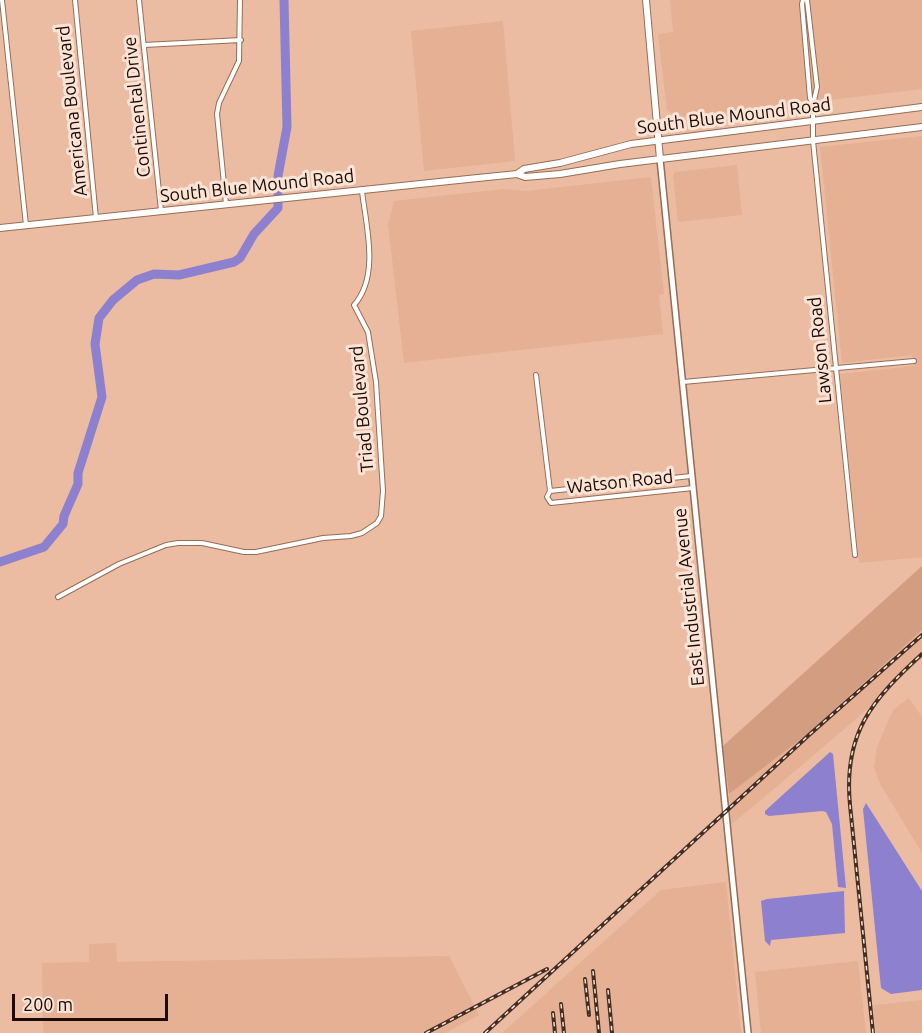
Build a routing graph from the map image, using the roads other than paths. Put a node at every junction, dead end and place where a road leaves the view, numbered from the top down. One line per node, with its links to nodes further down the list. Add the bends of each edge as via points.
1 (2, 0): 21 (street)
2 (75, 0): 20 (street, Americana Boulevard)
3 (140, 0): 8 (street, Continental Drive)
4 (240, 0): 7 (street)
5 (646, 0): 13 (main road)
6 (805, 0): 9 (street, via 817,87); 9 (street, via 802,4)
7 (241, 40): 8 (street); 18 (street, via 237,66 217,114)
8 (144, 45): 19 (street, Continental Drive)
9 (813, 105): 11 (street, Lawson Road)
10 (922, 107): 11 (main road, South Blue Mound Road)
11 (813, 122): 13 (main road, South Blue Mound Road); 14 (street, Lawson Road)
12 (922, 128): 14 (main road, South Blue Mound Road)
13 (659, 140): 15 (main road); 16 (main road, South Blue Mound Road, via 524,169)
14 (813, 141): 15 (main road, South Blue Mound Road); 24 (street, Lawson Road)
15 (660, 159): 16 (main road, South Blue Mound Road, via 561,174); 26 (street, East Industrial Avenue)
16 (518, 174): 17 (main road, South Blue Mound Road)
17 (362, 190): 18 (main road, South Blue Mound Road); 31 (street, Triad Boulevard, via 368,279 365,291 354,305 369,332 376,382 383,491 377,523 351,536 256,552 202,543 166,545 119,564)
18 (226, 205): 19 (main road, South Blue Mound Road)
19 (161, 212): 20 (main road, South Blue Mound Road)
20 (97, 218): 21 (main road, South Blue Mound Road)
21 (26, 225): 22 (main road, South Blue Mound Road)
22 (0, 228)
23 (914, 361): 24 (street)
24 (835, 369): 26 (street); 30 (street, Lawson Road)
25 (536, 375): 29 (street)
26 (683, 382): 27 (street, East Industrial Avenue)
27 (692, 476): 28 (street, East Industrial Avenue); 29 (street)
28 (693, 488): 29 (street, Watson Road, via 551,503 547,497); 32 (street, East Industrial Avenue)
29 (550, 491)
30 (855, 555)
31 (58, 597)
32 (748, 1033)

